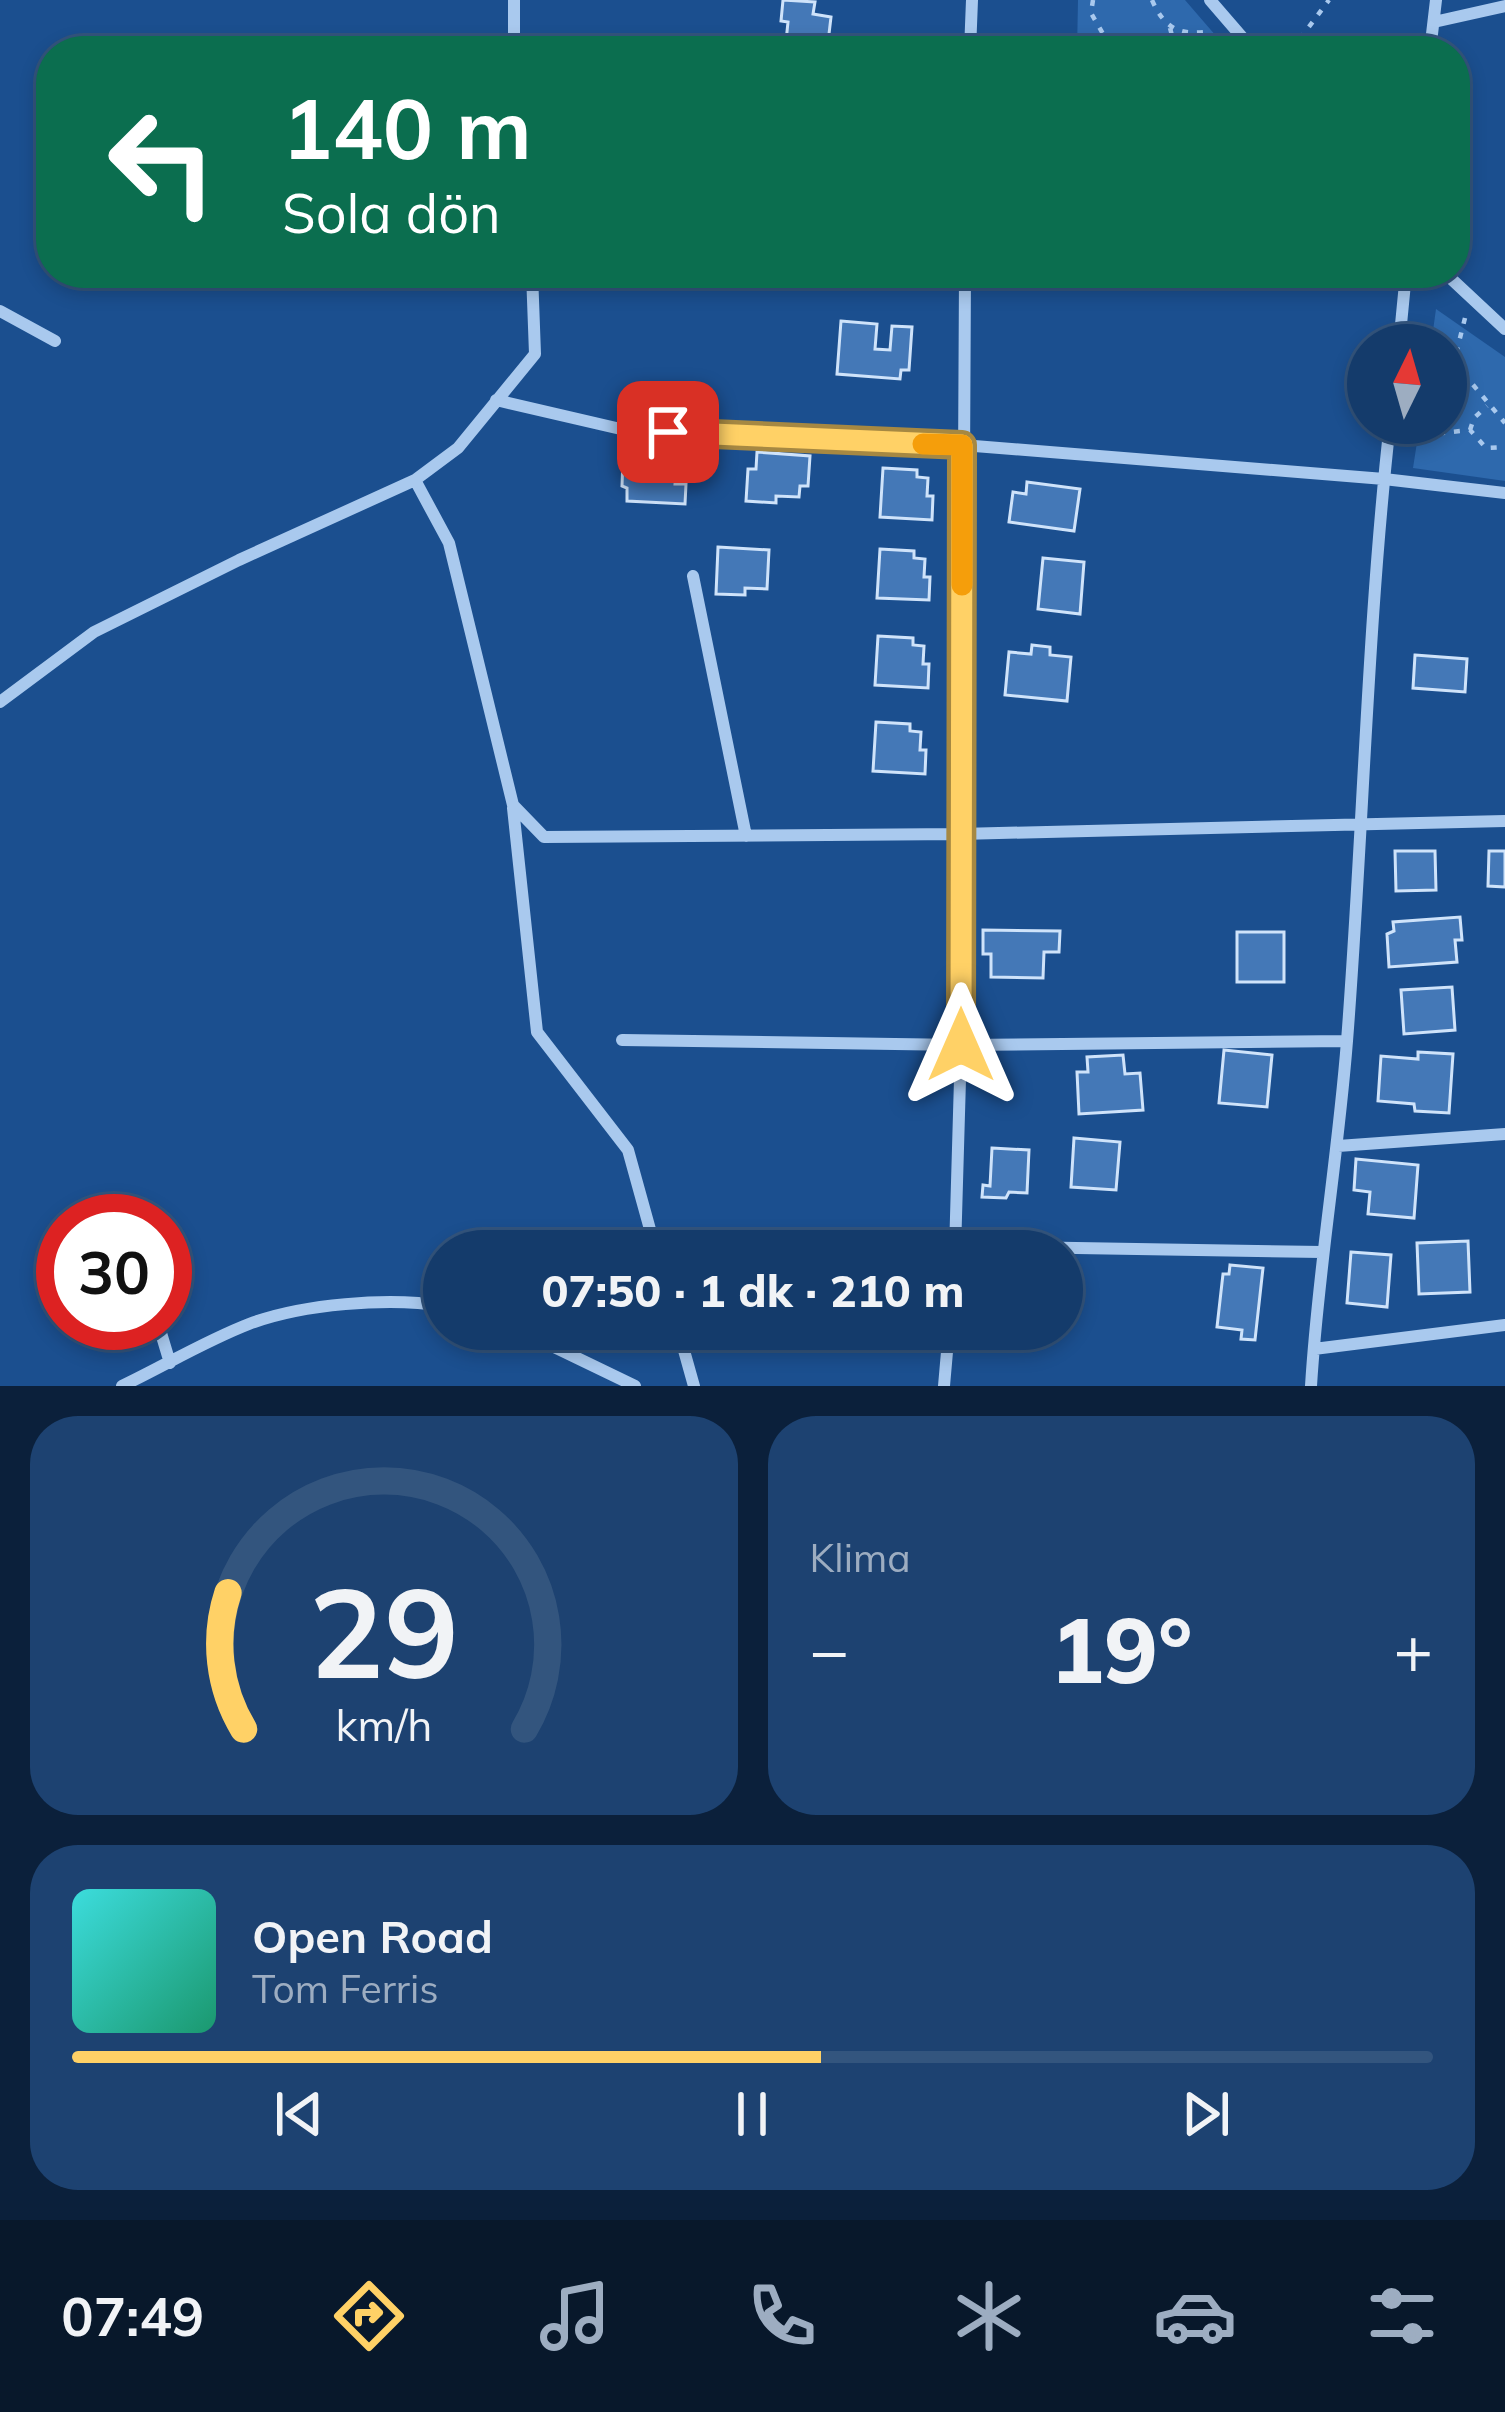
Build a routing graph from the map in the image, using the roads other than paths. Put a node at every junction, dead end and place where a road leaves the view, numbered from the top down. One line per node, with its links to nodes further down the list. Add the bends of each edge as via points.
1 (514, 0): 7 (street)
2 (972, 0): 8 (street)
3 (1210, 0): 9 (street)
4 (1436, 0): 6 (street)
5 (1505, 6): 6 (street)
6 (1434, 22): 10 (street)
7 (514, 36)
8 (971, 36)
9 (1240, 36)
10 (1432, 36)
11 (533, 288): 19 (street, via 535,354)
12 (965, 288): 21 (street)
13 (1405, 288): 16 (street)
14 (1461, 288): 17 (street)
15 (0, 311): 18 (street)
16 (1401, 324)
17 (1505, 329)
18 (56, 341)
19 (496, 400): 21 (street, via 625,430); 23 (street, via 458,448)
20 (1388, 444): 22 (street)
21 (962, 445): 22 (street); 30 (street)
22 (1384, 479): 24 (street); 29 (street)
23 (415, 480): 26 (street, via 94,632); 27 (street, via 449,543)
24 (1505, 493)
25 (693, 576): 31 (street)
26 (0, 702)
27 (513, 806): 31 (street, via 544,837); 37 (street, via 537,1032 628,1150)
28 (1505, 821): 29 (street)
29 (1362, 826): 30 (street); 33 (street)
30 (960, 834): 31 (street); 34 (street)
31 (746, 836)
32 (622, 1040): 34 (street)
33 (1347, 1041): 34 (street); 36 (street)
34 (961, 1045): 38 (street)
35 (1505, 1134): 36 (street)
36 (1338, 1146): 40 (street)
37 (650, 1230)
38 (956, 1230)
39 (1083, 1249): 40 (street)
40 (1322, 1252): 43 (street)
41 (423, 1303): 48 (street, via 252,1323)
42 (1505, 1325): 43 (street)
43 (1314, 1349): 54 (street)
44 (166, 1350): 48 (street)
45 (557, 1350): 49 (street)
46 (684, 1350): 52 (street)
47 (947, 1350): 53 (street)
48 (170, 1363): 50 (street)
49 (615, 1381): 51 (street)
50 (122, 1386)
51 (635, 1386)
52 (694, 1386)
53 (944, 1386)
54 (1312, 1386)

